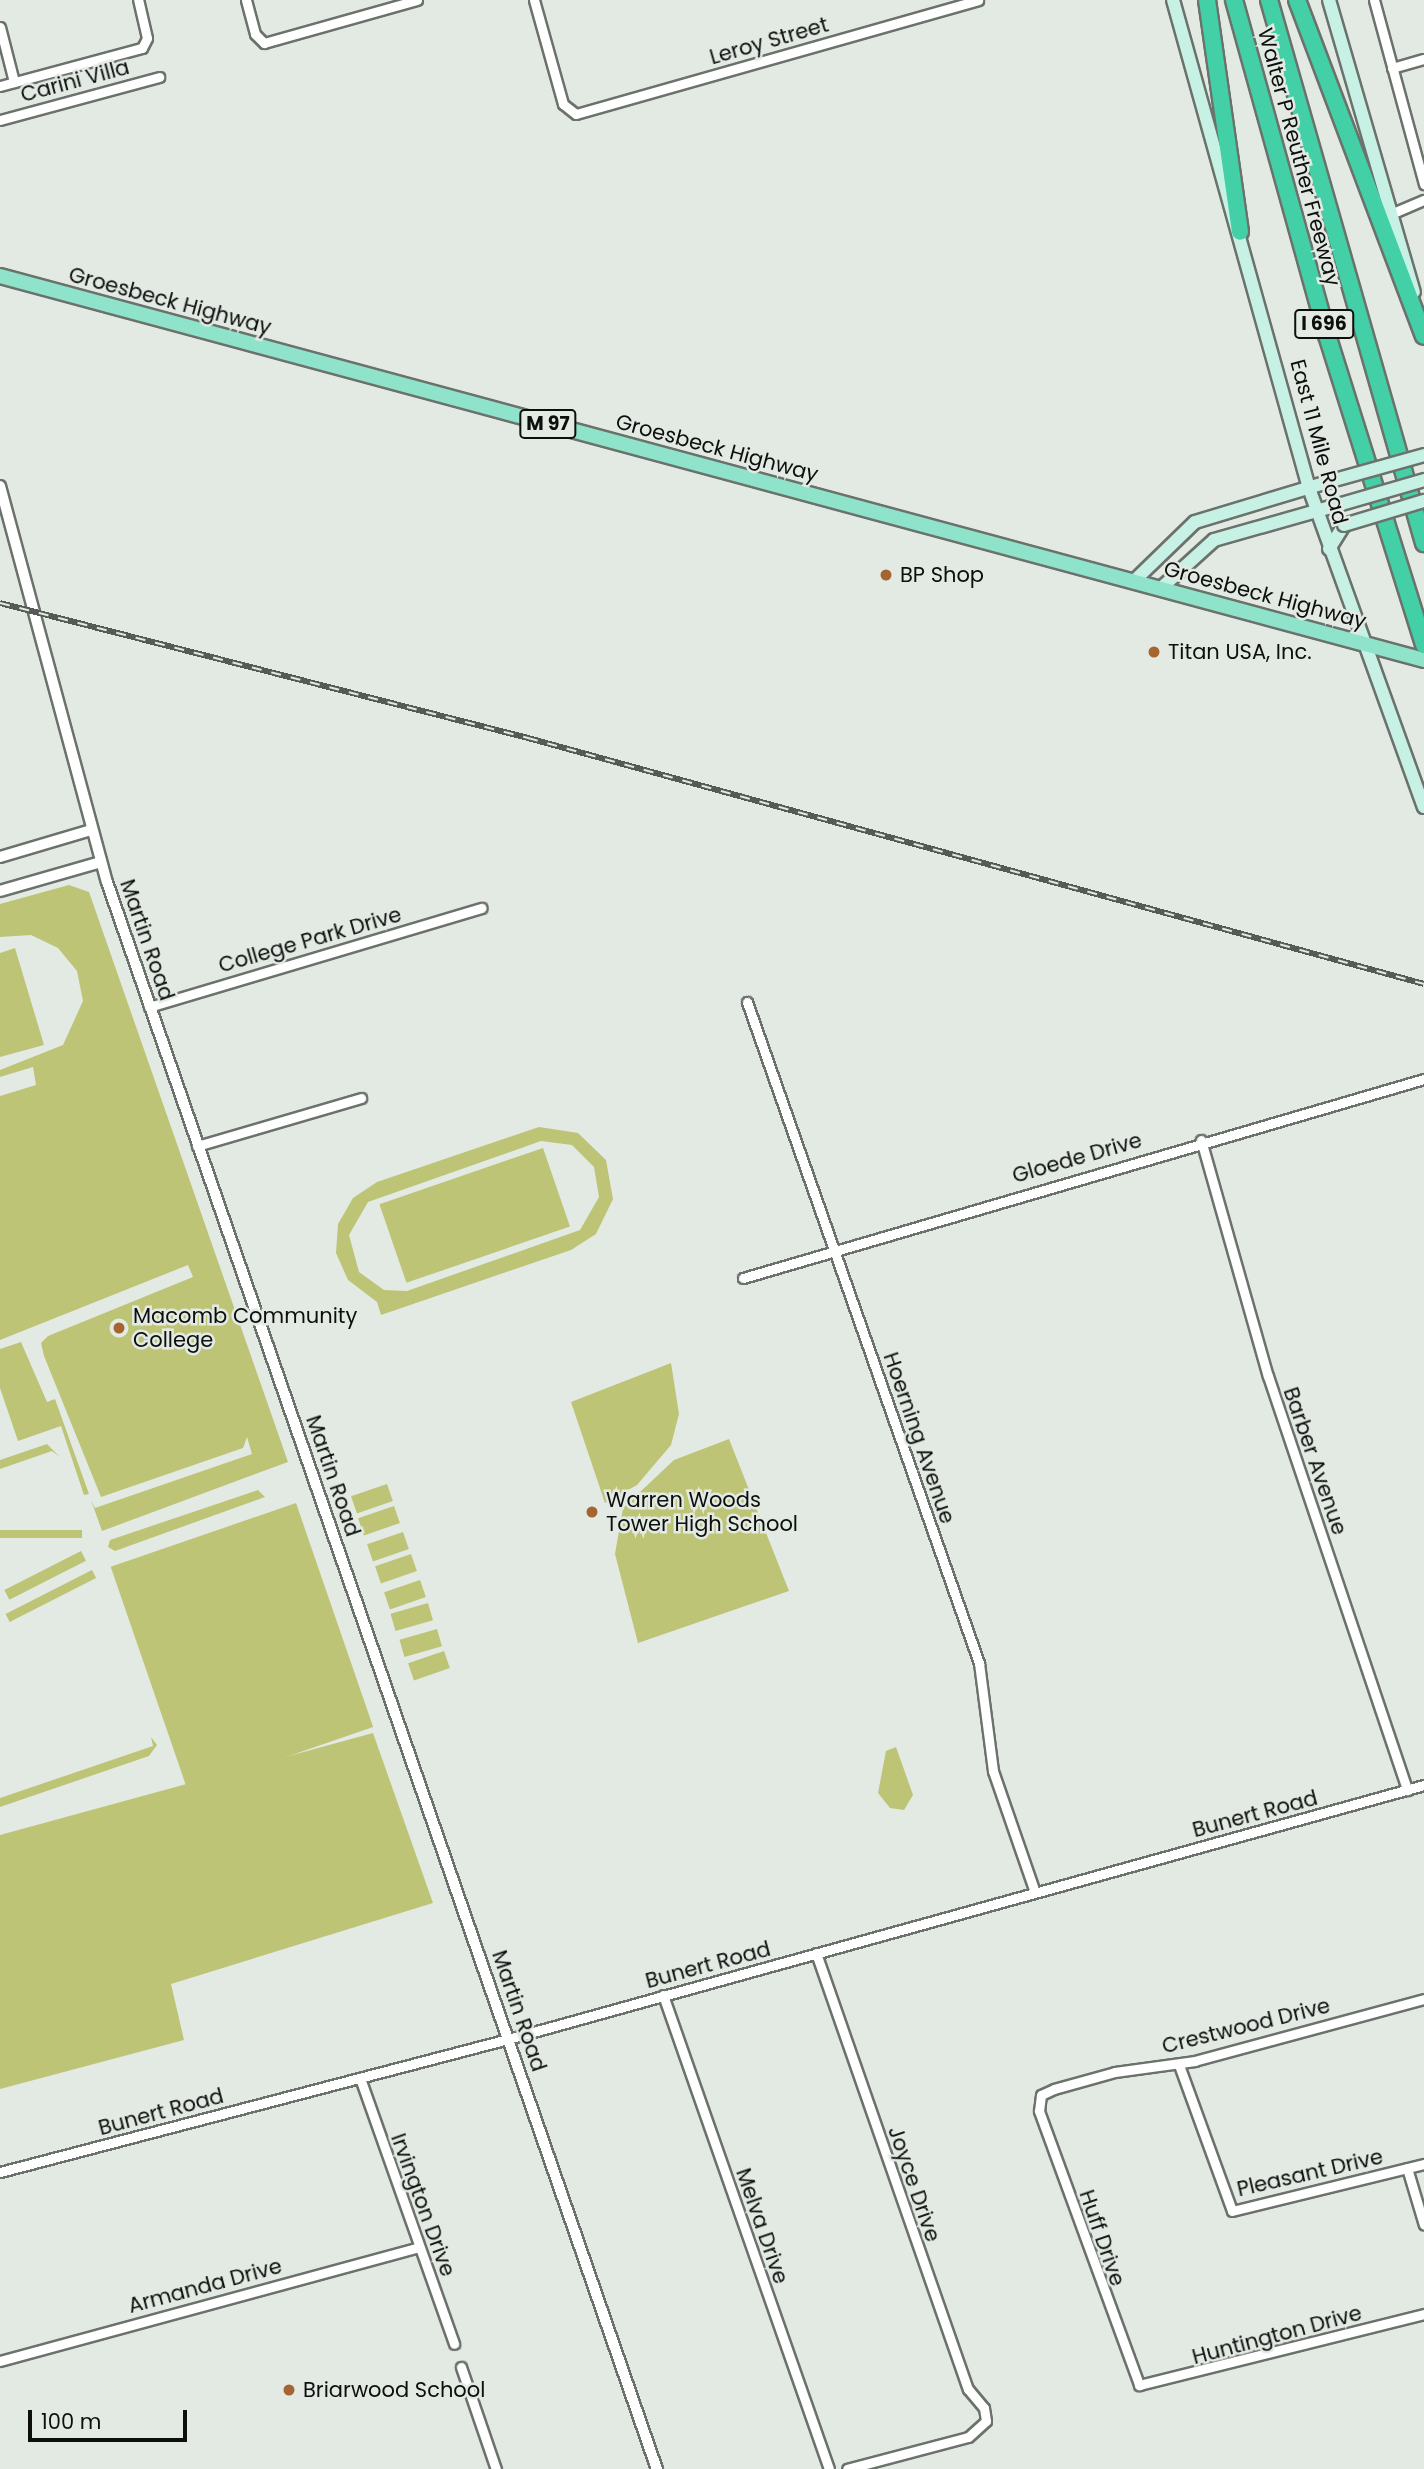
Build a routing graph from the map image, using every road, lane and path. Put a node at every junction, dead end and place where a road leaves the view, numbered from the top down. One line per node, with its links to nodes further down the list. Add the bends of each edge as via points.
1 (138, 0): 18 (street, via 148,37 142,48)
2 (246, 0): 13 (street, via 255,34 264,43)
3 (417, 0): 13 (street)
4 (534, 0): 5 (street, Leroy Street, via 569,112)
5 (978, 0)
6 (1173, 0): 24 (main road, East 11 Mile Road)
7 (1207, 0): 24 (highway)
8 (1234, 0): 39 (highway, Walter P Reuther Freeway / I 696, via 1327,335)
9 (1269, 0): 34 (highway, Walter P Reuther Freeway / I 696)
10 (1297, 0): 27 (highway)
11 (1329, 0): 23 (main road)
12 (1374, 0): 16 (street)
13 (399, 2)
14 (0, 27): 18 (street)
15 (1424, 59): 16 (street)
16 (1392, 68): 21 (street)
17 (159, 77): 20 (street, Carini Villa)
18 (14, 82): 19 (street)
19 (0, 86)
20 (0, 120)
21 (1424, 184)
22 (1424, 201): 23 (street)
23 (1393, 213): 26 (main road)
24 (1240, 232): 31 (main road, East 11 Mile Road)
25 (0, 276): 36 (main road, Groesbeck Highway / M 97)
26 (1424, 330)
27 (1424, 336)
28 (1424, 455): 31 (main road, bridge)
29 (1424, 480): 33 (main road, bridge)
30 (0, 486): 42 (street, Martin Road)
31 (1309, 488): 33 (main road, East 11 Mile Road); 36 (main road, via 1195,522)
32 (1424, 501): 35 (main road, bridge, via 1344,525)
33 (1316, 511): 35 (main road, East 11 Mile Road); 37 (main road, via 1214,540)
34 (1424, 543)
35 (1329, 549): 38 (main road, East 11 Mile Road)
36 (1133, 582): 37 (main road, Groesbeck Highway / M 97)
37 (1160, 589): 38 (main road, Groesbeck Highway / M 97)
38 (1362, 643): 40 (main road, Groesbeck Highway / M 97); 41 (main road, East 11 Mile Road)
39 (1424, 645)
40 (1424, 660)
41 (1424, 807)
42 (91, 830): 43 (street); 44 (street, Martin Road)
43 (0, 857)
44 (101, 862): 45 (street); 48 (street, Martin Road)
45 (0, 891)
46 (482, 908): 48 (street, College Park Drive)
47 (747, 1002): 53 (street, Hoerning Avenue)
48 (149, 1007): 52 (street, Martin Road)
49 (1424, 1079): 51 (street, Gloede Drive)
50 (361, 1098): 52 (street)
51 (1201, 1140): 53 (street, Gloede Drive); 56 (street, Barber Avenue, via 1268,1376)
52 (197, 1146): 61 (street, Martin Road)
53 (833, 1248): 54 (street, Gloede Drive); 57 (street, Hoerning Avenue, via 979,1663 993,1771)
54 (743, 1278)
55 (1424, 1785): 56 (street, Bunert Road)
56 (1407, 1790): 57 (street, Bunert Road)
57 (1035, 1892): 58 (street, Bunert Road)
58 (816, 1953): 59 (street, Bunert Road); 78 (street, Joyce Drive, via 968,2389 984,2408 986,2421 968,2437)
59 (663, 1995): 61 (street, Bunert Road); 77 (street, Melva Drive)
60 (1424, 1999): 62 (street, Crestwood Drive)
61 (508, 2039): 63 (street, Bunert Road); 76 (street, Martin Road)
62 (1178, 2065): 64 (street, Crestwood Drive, via 1115,2071 1054,2089); 66 (street, Pleasant Drive, via 1232,2211)
63 (360, 2078): 67 (street, Bunert Road); 69 (street, Irvington Drive)
64 (1039, 2100): 74 (street, Huff Drive)
65 (1424, 2164): 66 (street, Pleasant Drive)
66 (1406, 2168): 68 (street)
67 (0, 2172)
68 (1424, 2225)
69 (419, 2247): 71 (street, Irvington Drive); 72 (street, Armanda Drive)
70 (1424, 2314): 74 (street, Huntington Drive)
71 (454, 2344)
72 (0, 2361)
73 (461, 2367): 75 (street)
74 (1139, 2385)
75 (496, 2469)
76 (657, 2469)
77 (829, 2469)
78 (847, 2469)

